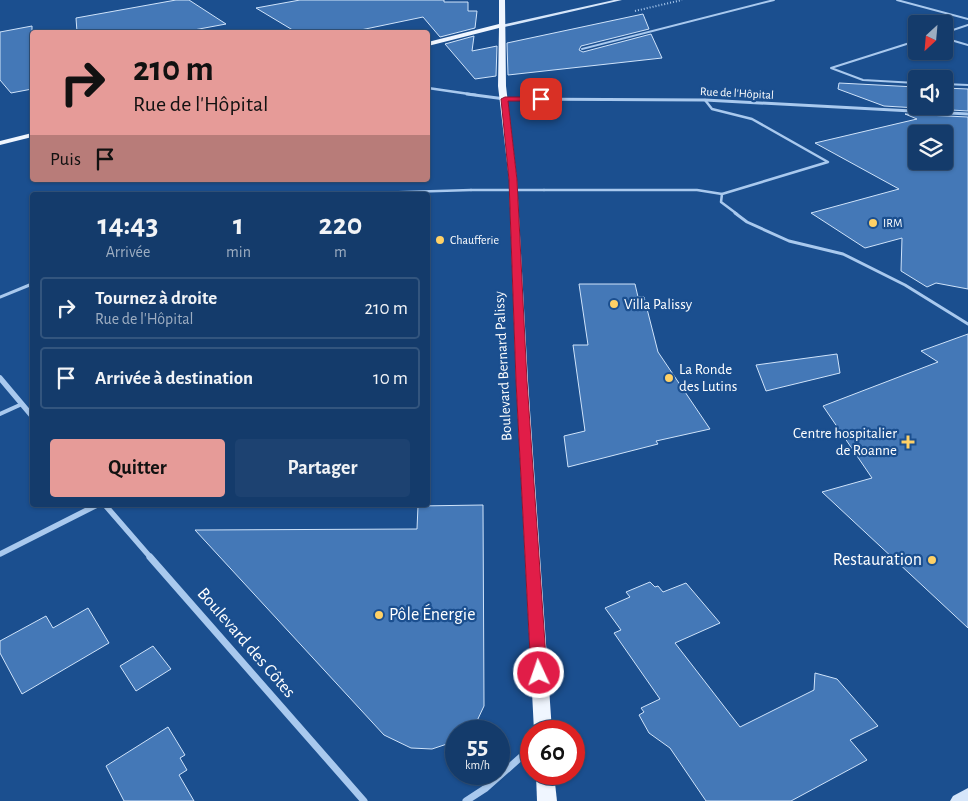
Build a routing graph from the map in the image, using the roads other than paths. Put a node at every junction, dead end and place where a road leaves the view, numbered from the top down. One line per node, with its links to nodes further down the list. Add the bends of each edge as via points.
1 (502, 0): 7 (main road, Boulevard Bernard Palissy)
2 (620, 0): 7 (street)
3 (774, 0): 13 (lane)
4 (897, 0): 5 (lane)
5 (968, 19)
6 (968, 25): 8 (lane)
7 (500, 26): 10 (main road); 18 (main road, Boulevard Bernard Palissy)
8 (953, 29)
9 (953, 41): 12 (lane)
10 (430, 44)
11 (908, 44): 14 (lane, via 831,68 863,80)
12 (968, 45)
13 (582, 49)
14 (908, 83)
15 (953, 84): 16 (lane)
16 (968, 85)
17 (430, 88): 18 (street, Rue de l'Hôpital)
18 (505, 99): 19 (street, Rue de l'Hôpital); 35 (main road, Boulevard Bernard Palissy, via 513,180)
19 (705, 100): 20 (street, Rue de l'Hôpital); 24 (lane, via 712,109 752,119 828,162)
20 (968, 114)
21 (30, 136): 22 (main road)
22 (0, 143)
23 (406, 192): 24 (lane, bridge, via 697,190)
24 (722, 194): 27 (lane, via 720,202 747,222 789,241 843,254 905,285)
25 (30, 285): 26 (lane)
26 (0, 297)
27 (968, 324)
28 (0, 378): 29 (street)
29 (22, 404): 30 (lane); 31 (street)
30 (0, 414)
31 (30, 414)
32 (93, 507): 34 (street)
33 (107, 507): 39 (street, Boulevard des Côtes)
34 (0, 554)
35 (542, 720)
36 (520, 758): 40 (street)
37 (546, 785): 41 (main road)
38 (968, 795): 42 (street)
39 (364, 801)
40 (466, 801)
41 (547, 801)
42 (958, 801)

